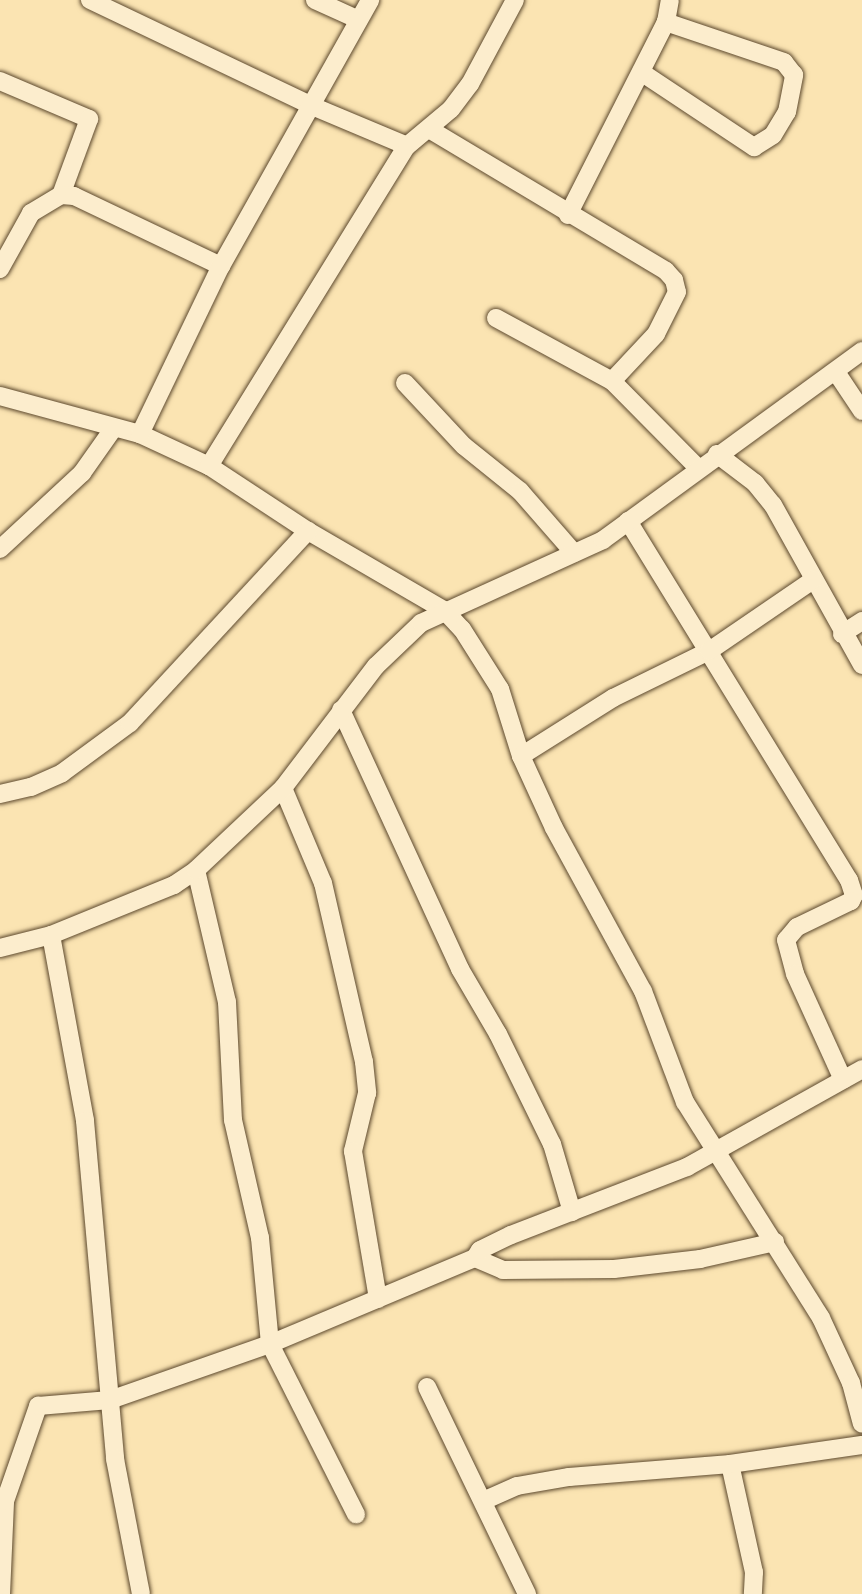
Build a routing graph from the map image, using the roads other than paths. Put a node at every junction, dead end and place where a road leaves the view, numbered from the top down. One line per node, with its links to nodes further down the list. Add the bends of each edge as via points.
1 (90, 0): 10 (street)
2 (315, 0): 6 (street)
3 (370, 0): 6 (street)
4 (515, 0): 11 (street, via 470,84)
5 (670, 0): 7 (street)
6 (359, 20): 10 (street)
7 (666, 22): 8 (street); 8 (street, via 784,62 794,75 787,112 772,135 754,147)
8 (641, 72): 14 (street)
9 (0, 81): 13 (street, via 89,119)
10 (312, 106): 12 (street); 15 (street)
11 (429, 129): 12 (street); 14 (street)
12 (407, 146): 27 (street)
13 (61, 195): 15 (street, via 74,196); 16 (street, via 31,213)
14 (568, 215): 20 (street, via 674,280 677,292 656,334)
15 (221, 266): 25 (street)
16 (0, 270)
17 (496, 318): 20 (street)
18 (862, 351): 19 (street)
19 (836, 372): 23 (street); 26 (street)
20 (612, 381): 28 (street)
21 (405, 383): 32 (street, via 464,446 520,491)
22 (0, 396): 24 (street)
23 (862, 411)
24 (113, 429): 25 (street); 31 (street, via 82,473)
25 (140, 434): 27 (street)
26 (718, 454): 28 (street); 33 (street, via 755,483 773,505 810,563)
27 (209, 466): 30 (street)
28 (698, 468): 29 (street)
29 (628, 521): 32 (street, via 603,540); 37 (street)
30 (307, 531): 34 (street); 42 (street, via 130,723 62,773 31,788)
31 (0, 549)
32 (574, 553): 34 (street)
33 (813, 580): 36 (street); 37 (street)
34 (444, 610): 39 (street, via 421,623 376,666); 40 (street, via 482,654 500,689)
35 (862, 621): 36 (street)
36 (842, 634): 38 (street)
37 (709, 652): 40 (street, via 613,698); 47 (street, via 852,888 851,901 797,927 786,940 795,974)
38 (862, 665)
39 (341, 710): 41 (street); 49 (street, via 460,969 499,1034 552,1144)
40 (521, 756): 48 (street, via 554,828 643,991 685,1102)
41 (283, 788): 43 (street); 52 (street, via 323,883 365,1062 367,1093 354,1151)
42 (0, 794)
43 (196, 870): 44 (street, via 162,890); 53 (street, via 227,1002 233,1119 260,1238)
44 (51, 935): 45 (street); 55 (street, via 85,1121)
45 (0, 947)
46 (862, 1069): 47 (street)
47 (843, 1080): 48 (street)
48 (715, 1152): 49 (street, via 626,1194); 50 (street)
49 (572, 1212): 51 (street, via 511,1235 480,1250)
50 (775, 1242): 51 (street, via 700,1259 614,1269 503,1270); 56 (street, via 821,1318 851,1383)
51 (475, 1258): 52 (street)
52 (377, 1299): 53 (street)
53 (270, 1344): 55 (street); 61 (street)
54 (427, 1387): 60 (street)
55 (110, 1400): 59 (street, via 37,1406); 63 (street, via 119,1490)
56 (862, 1424)
57 (862, 1445): 58 (street)
58 (730, 1464): 60 (street, via 569,1477 517,1486); 65 (street, via 754,1572)
59 (2, 1501): 62 (street)
60 (483, 1501): 64 (street)
61 (356, 1514)
62 (2, 1594)
63 (141, 1594)
64 (527, 1594)
65 (753, 1594)

